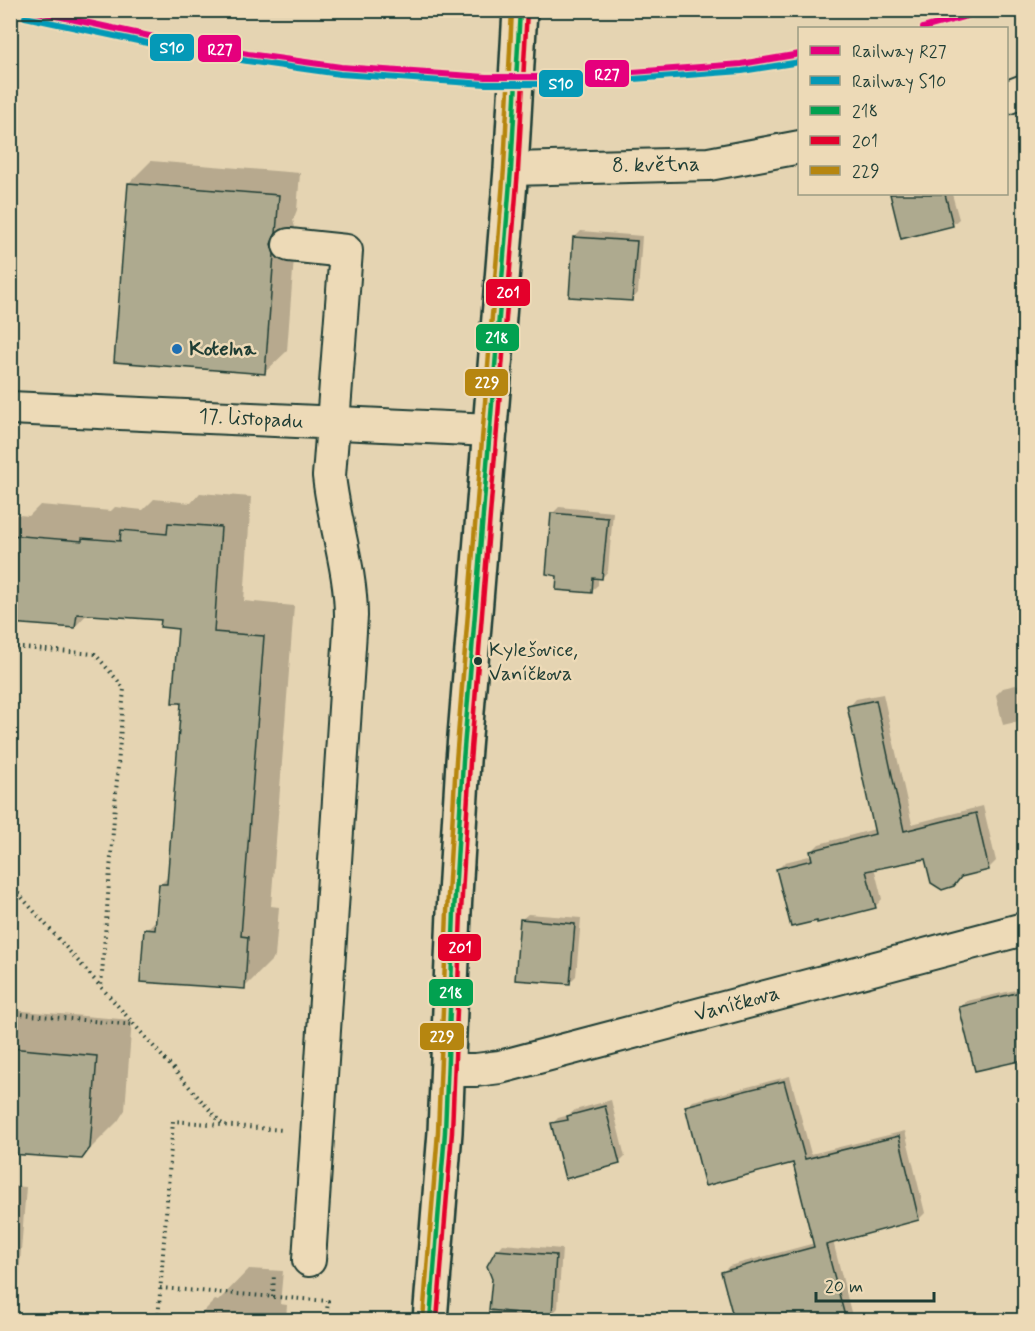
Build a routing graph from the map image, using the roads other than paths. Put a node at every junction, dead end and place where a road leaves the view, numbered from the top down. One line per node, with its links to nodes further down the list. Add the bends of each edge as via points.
1 (520, 10): 5 (main road)
2 (1024, 91): 3 (street)
3 (1008, 97)
4 (798, 147): 5 (street, 8. května, via 709,164)
5 (511, 169): 9 (main road)
6 (289, 245): 8 (street, via 346,251)
7 (10, 408): 8 (street, 17. listopadu)
8 (333, 422): 9 (street, 17. listopadu); 12 (street, via 330,492 351,616)
9 (491, 430): 11 (main road, via 463,761)
10 (1024, 929): 11 (street, Vaníčkova, via 500,1067)
11 (448, 1070): 13 (main road)
12 (309, 1260)
13 (430, 1320)

